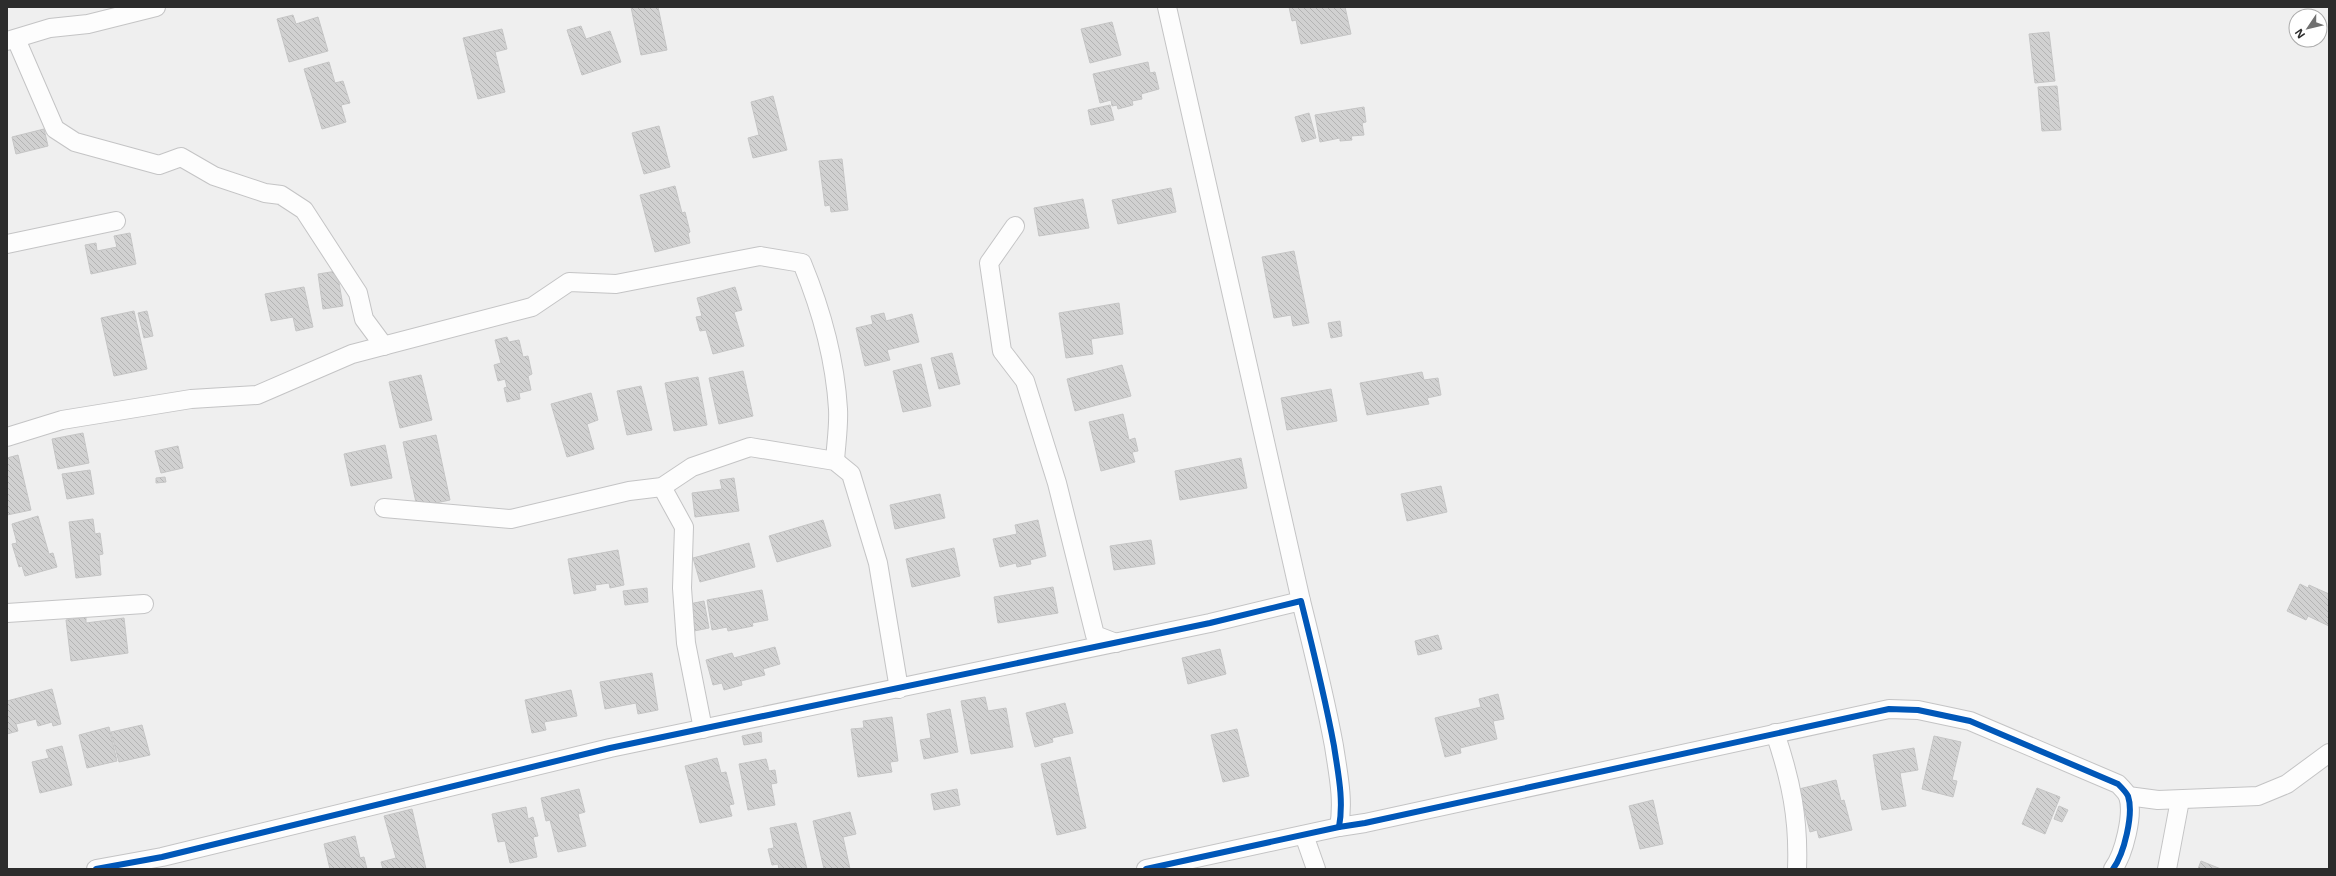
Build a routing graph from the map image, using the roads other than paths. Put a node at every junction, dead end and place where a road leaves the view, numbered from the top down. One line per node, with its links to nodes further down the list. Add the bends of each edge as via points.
1 (156, 7): 3 (street, via 88,24 50,28)
2 (1167, 7): 12 (street)
3 (12, 40): 7 (street, via 55,129 75,142 159,165 181,157 214,176 265,193 281,195 304,210 358,293 364,318)
4 (116, 221): 6 (street)
5 (1015, 226): 15 (street, via 989,263 1002,351 1025,381 1057,483 1095,635)
6 (7, 244)
7 (384, 346): 8 (street, via 352,354 257,395 191,399 62,420); 9 (street, via 532,307 569,282 616,284 760,256 802,263 816,298 830,357 838,409)
8 (7, 437)
9 (835, 461): 10 (street, via 750,446 692,467); 16 (street, via 851,474 878,563)
10 (662, 487): 11 (street, via 629,491 511,519); 17 (street, via 684,527 682,588 686,643)
11 (384, 508)
12 (1301, 601): 15 (street); 22 (street, via 1327,707 1340,783 1342,813)
13 (144, 604): 14 (street)
14 (7, 613)
15 (1116, 643): 16 (street)
16 (899, 689): 17 (street)
17 (703, 729): 24 (street, via 610,748 162,857)
18 (1775, 733): 20 (street, via 1889,709 1918,710 1970,721 2118,784); 22 (street, via 1365,824); 27 (street, via 1789,774 1798,842)
19 (2329, 753): 21 (street, via 2287,784 2258,796)
20 (2128, 796): 21 (street); 28 (street, via 2130,811 2125,842)
21 (2180, 800): 29 (street)
22 (1339, 827): 23 (street)
23 (1304, 835): 25 (street); 26 (street)
24 (96, 869)
25 (1146, 869)
26 (1316, 869)
27 (1797, 869)
28 (2114, 869)
29 (2167, 869)

